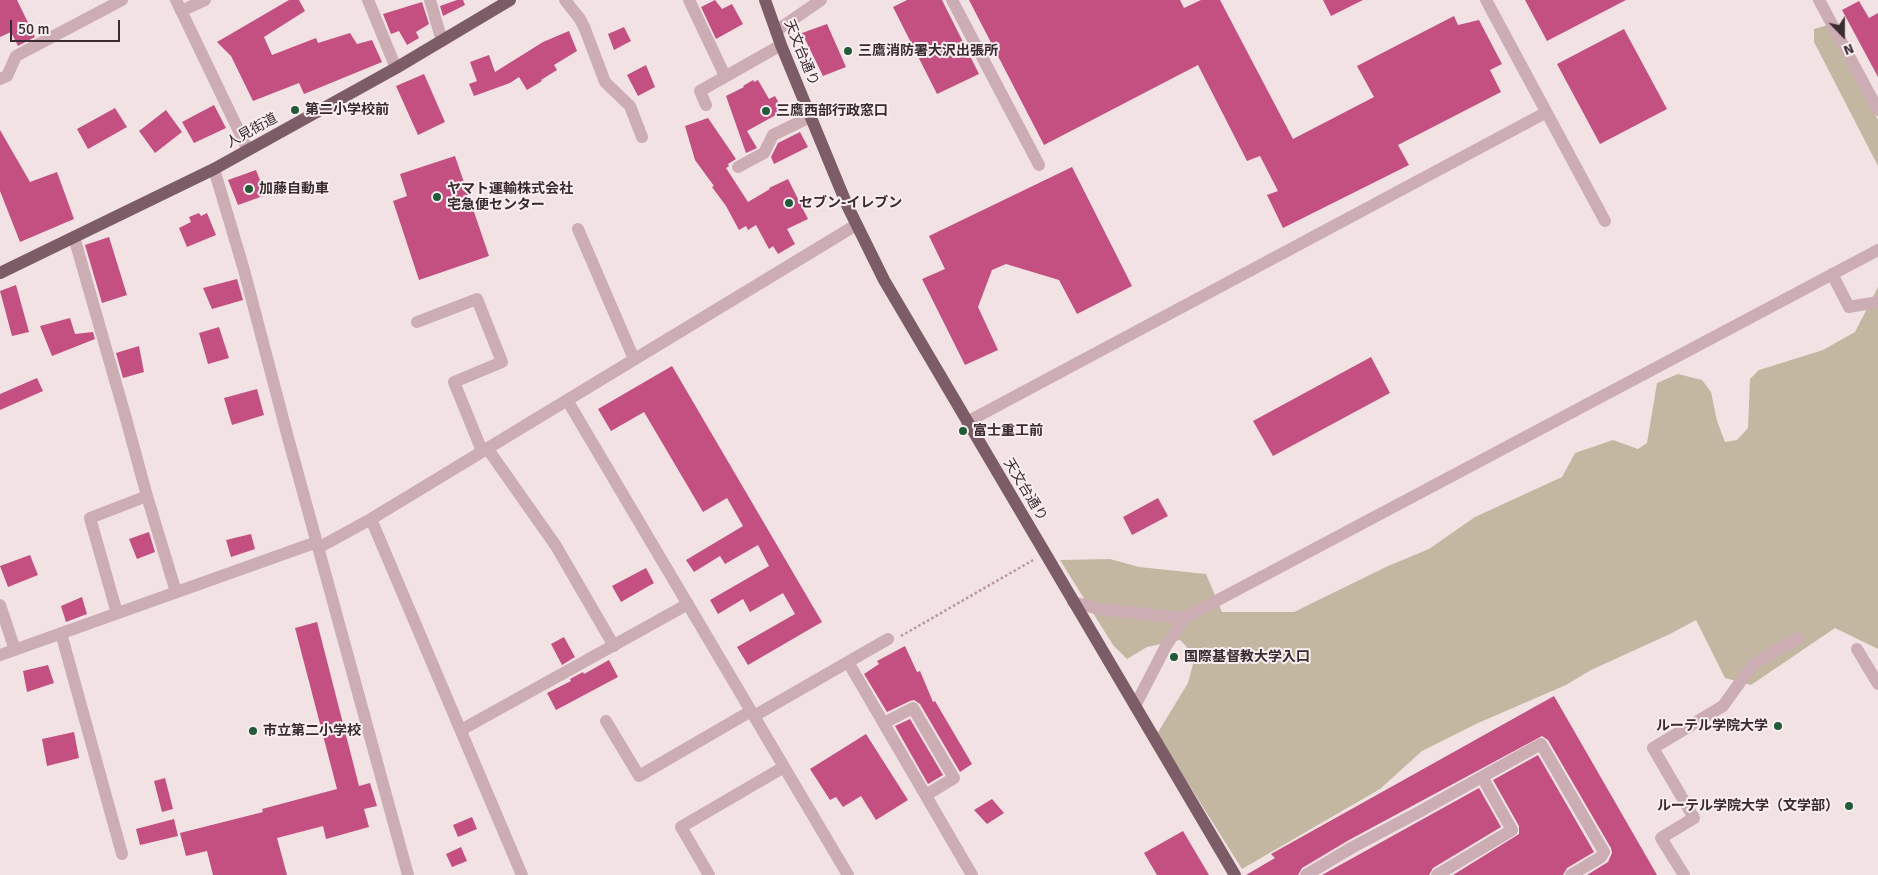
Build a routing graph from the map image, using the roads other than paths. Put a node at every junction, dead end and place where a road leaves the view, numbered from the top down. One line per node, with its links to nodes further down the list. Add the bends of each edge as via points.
1 (122, 0): 19 (street, via 16,56 7,76)
2 (205, 0): 13 (street)
3 (368, 0): 17 (street)
4 (430, 0): 15 (street)
5 (510, 0): 15 (main road, 人見街道)
6 (565, 0): 24 (street, via 585,29 605,82 630,106)
7 (689, 0): 18 (street)
8 (765, 0): 14 (main road, 天文台通り)
9 (821, 0): 14 (street)
10 (952, 0): 26 (street)
11 (1486, 0): 22 (street)
12 (1819, 0): 21 (street)
13 (179, 5): 25 (street)
14 (776, 31): 16 (main road, 天文台通り)
15 (442, 40): 17 (main road, 人見街道)
16 (781, 45): 18 (street); 23 (main road, 天文台通り)
17 (396, 68): 25 (main road, 人見街道)
18 (725, 76): 20 (street, via 700,91)
19 (0, 79)
20 (706, 105)
21 (1878, 110)
22 (1546, 113): 29 (street); 40 (street)
23 (810, 117): 27 (street, via 773,134 764,153); 30 (main road, 天文台通り)
24 (642, 137)
25 (248, 150): 28 (main road, 人見街道)
26 (1039, 165)
27 (738, 167)
28 (214, 169): 32 (main road, 人見街道); 44 (street)
29 (1605, 221)
30 (856, 225): 38 (street); 40 (main road, 天文台通り, via 897,303)
31 (578, 229): 38 (street)
32 (74, 237): 34 (main road, 人見街道); 42 (street)
33 (1877, 254): 35 (street)
34 (0, 273)
35 (1832, 274): 36 (street, via 1849,307); 50 (street)
36 (1878, 302)
37 (416, 322): 41 (street, via 478,299 502,362 454,382)
38 (634, 359): 39 (street)
39 (567, 400): 41 (street); 47 (street)
40 (967, 422): 46 (main road, 天文台通り)
41 (485, 450): 43 (street); 54 (street, via 556,546)
42 (147, 496): 45 (street); 49 (street, via 90,518)
43 (371, 519): 44 (street); 64 (street)
44 (318, 545): 45 (street); 69 (street)
45 (176, 592): 49 (street)
46 (1073, 602): 50 (street, via 1099,609); 60 (main road, 天文台通り)
47 (688, 604): 54 (street); 61 (street)
48 (0, 605): 56 (street)
49 (117, 613): 51 (street)
50 (1184, 618): 60 (street)
51 (61, 633): 56 (street); 68 (street)
52 (1798, 638): 78 (street, via 1753,664 1723,706 1653,748 1694,818 1662,838)
53 (888, 639): 58 (street)
54 (614, 646): 64 (street)
55 (1857, 649): 59 (street)
56 (15, 650): 57 (street)
57 (0, 655)
58 (848, 662): 61 (street); 63 (street)
59 (1878, 684)
60 (1135, 706): 74 (main road, 天文台通り)
61 (752, 713): 62 (street, via 638,776); 65 (street)
62 (606, 722)
63 (884, 723): 67 (street); 67 (street, via 913,708 954,778)
64 (461, 730): 70 (street)
65 (784, 767): 71 (street, via 681,827); 72 (street)
66 (1482, 777): 75 (street); 76 (street, via 1512,830); 77 (street, via 1541,744 1604,852)
67 (926, 795): 73 (street)
68 (122, 854)
69 (408, 875)
70 (522, 875)
71 (710, 875)
72 (848, 875)
73 (972, 875)
74 (1235, 875)
75 (1306, 875)
76 (1437, 875)
77 (1571, 875)
78 (1684, 875)

